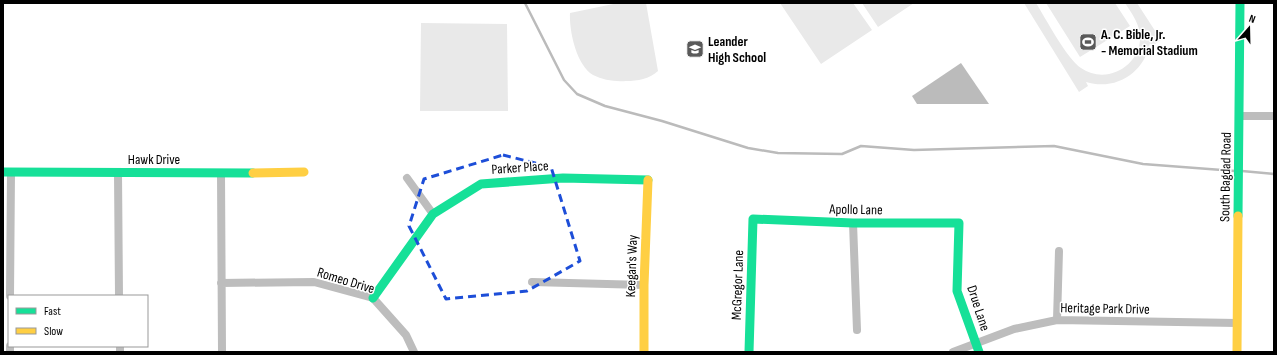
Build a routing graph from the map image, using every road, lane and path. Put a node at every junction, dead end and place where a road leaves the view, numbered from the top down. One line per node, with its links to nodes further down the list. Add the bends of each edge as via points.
1 (1240, 3): 2 (street, South Bagdad Road)
2 (1239, 116): 3 (street); 22 (street, South Bagdad Road)
3 (1274, 116)
4 (7, 172): 6 (street, Hawk Drive); 18 (street)
5 (304, 172): 7 (street, Hawk Drive)
6 (118, 173): 7 (street, Hawk Drive); 19 (street)
7 (221, 174): 16 (street)
8 (407, 178): 10 (street)
9 (648, 180): 10 (street, Parker Place, via 563,178 481,184); 17 (street, Keegan's Way)
10 (433, 214): 20 (street, Parker Place)
11 (753, 219): 12 (street, Apollo Lane); 28 (street, McGregor Lane)
12 (853, 223): 13 (street, Apollo Lane); 23 (street)
13 (959, 223): 24 (street, Drue Lane, via 957,291)
14 (1060, 251): 21 (street)
15 (532, 282): 17 (street)
16 (221, 283): 20 (street, Romeo Drive, via 314,282); 25 (street)
17 (644, 285): 27 (street, Keegan's Way)
18 (10, 295)
19 (119, 295)
20 (373, 298): 26 (street, Romeo Drive, via 406,335)
21 (1057, 320): 22 (street, Heritage Park Drive); 24 (street, Heritage Park Drive, via 1014,329)
22 (1237, 324): 31 (street, South Bagdad Road)
23 (857, 330)
24 (976, 343): 29 (street, Heritage Park Drive); 30 (street, Drue Lane)
25 (222, 352)
26 (414, 352)
27 (644, 352)
28 (749, 352)
29 (954, 352)
30 (979, 352)
31 (1236, 352)

